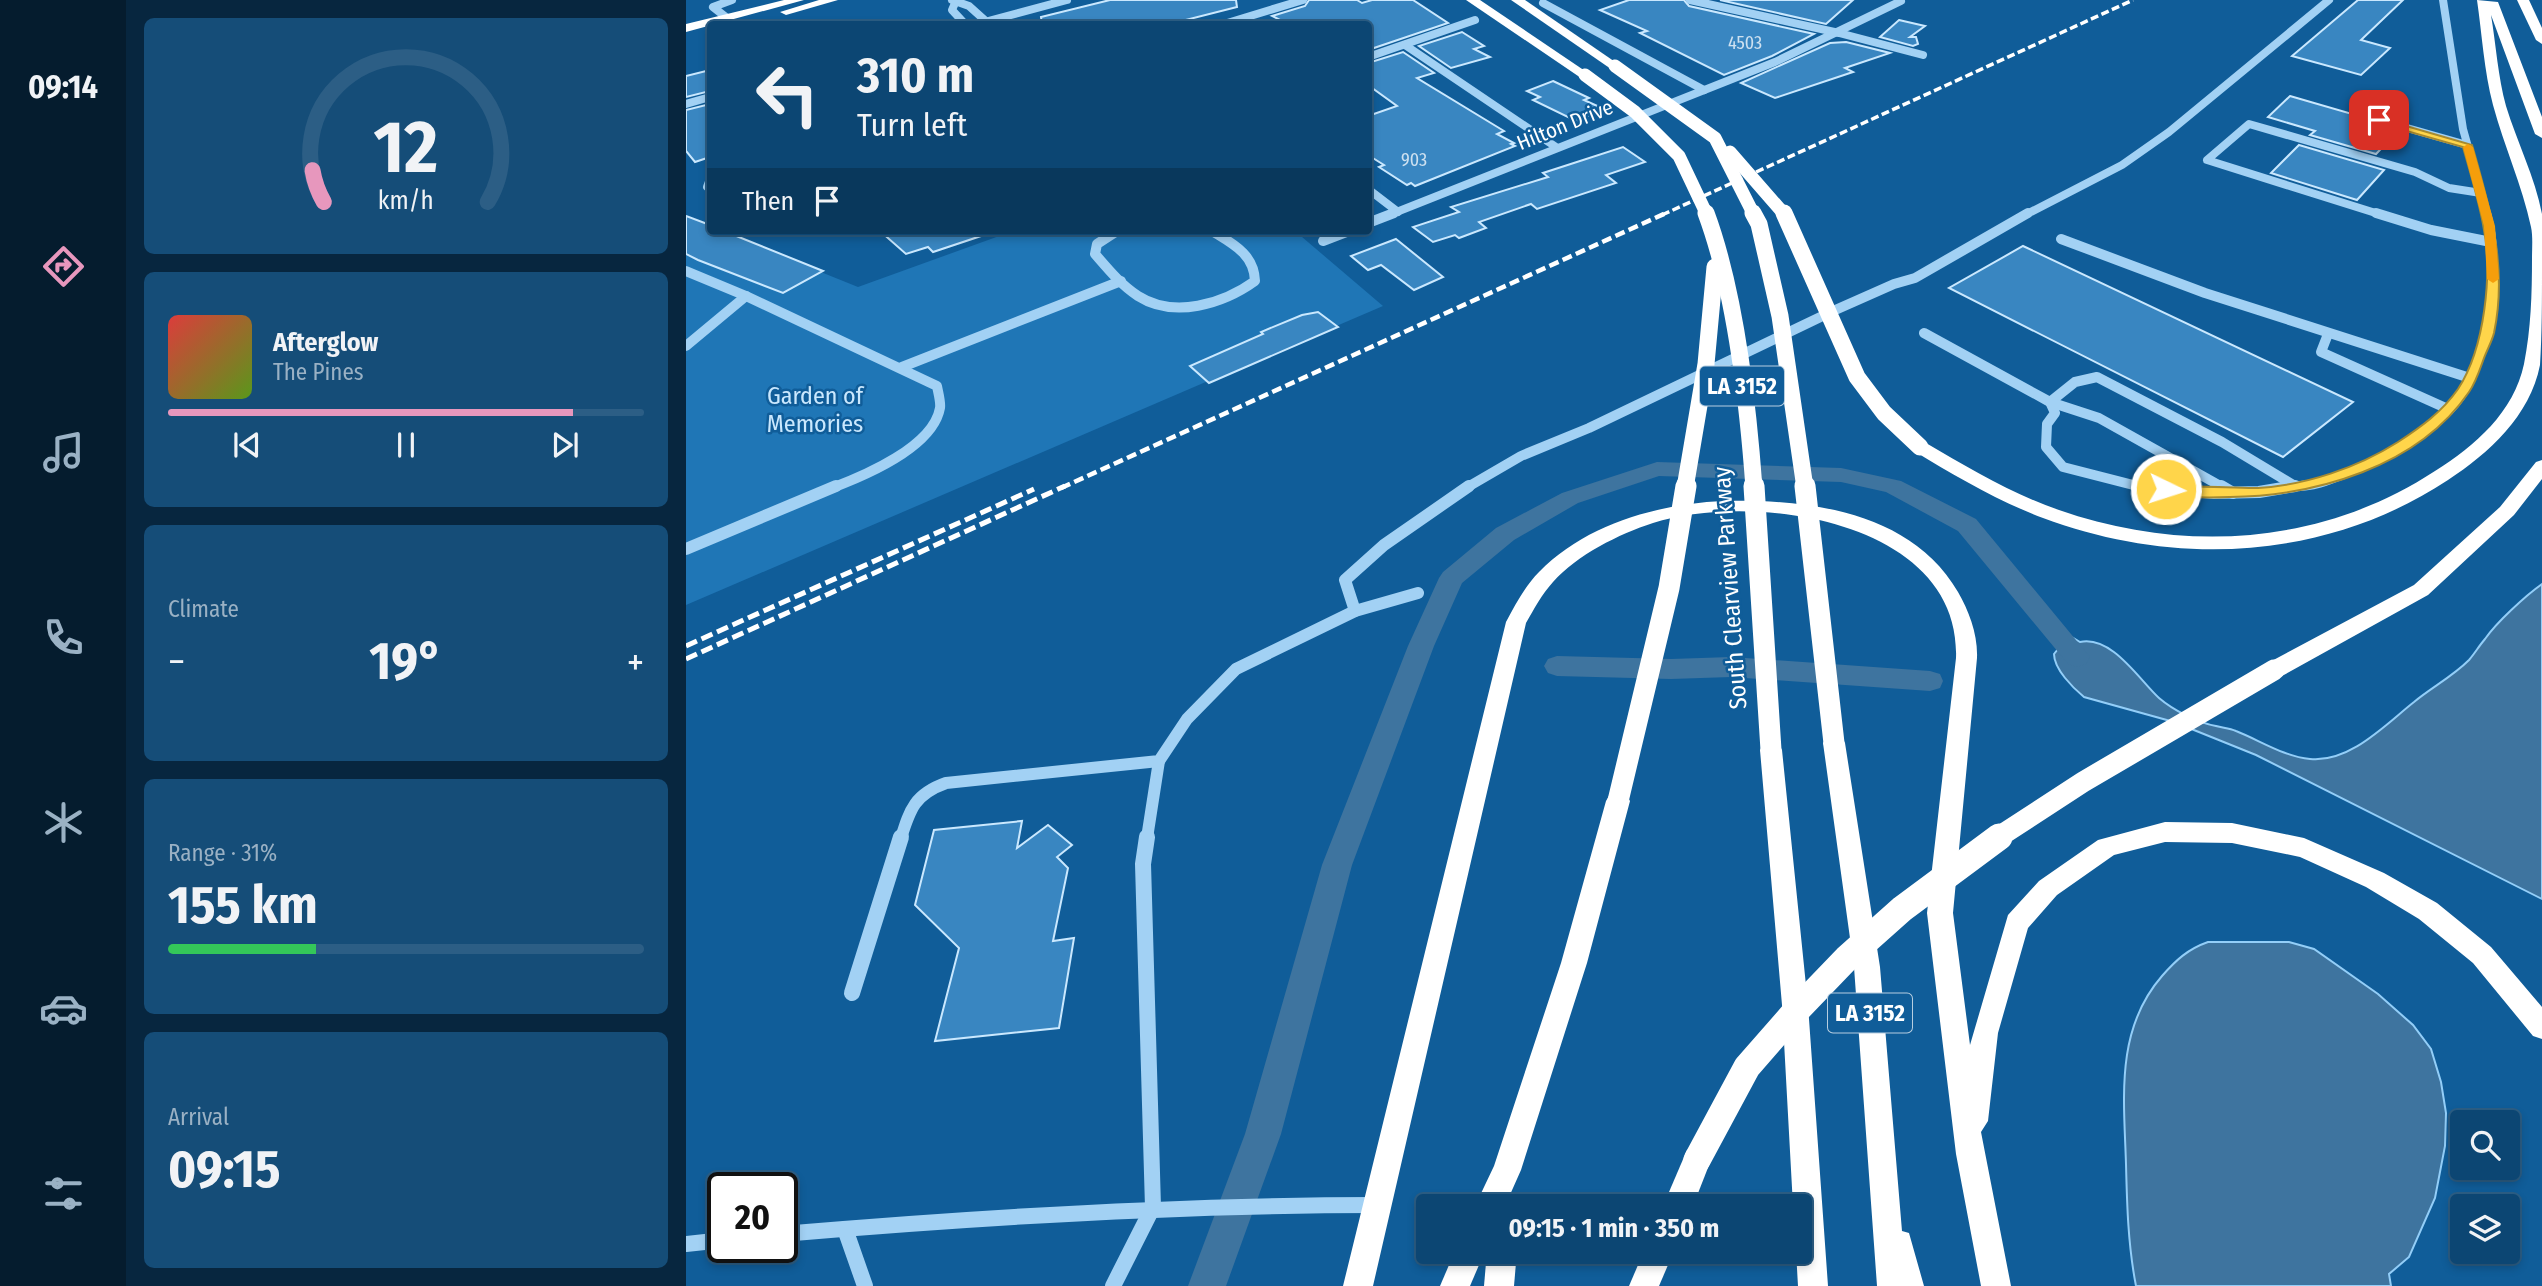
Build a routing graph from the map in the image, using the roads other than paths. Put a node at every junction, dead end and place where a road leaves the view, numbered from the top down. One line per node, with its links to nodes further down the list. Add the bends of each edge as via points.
1 (733, 0): 19 (street, via 713,7)
2 (798, 0): 16 (highway)
3 (832, 0): 19 (highway)
4 (1067, 0): 22 (street)
5 (1303, 0): 23 (street)
6 (1472, 0): 52 (highway, South Clearview Parkway / LA 3152, bridge, via 1635,111 1679,156)
7 (1517, 0): 38 (highway, LA 3152, bridge)
8 (1690, 0): 27 (street)
9 (2329, 0): 68 (street, via 2122,165 1915,278 1833,311 1521,456 1447,499 1345,580)
10 (2443, 0): 39 (street)
11 (2483, 0): 45 (highway, via 2499,103)
12 (2491, 0): 37 (highway)
13 (2523, 0): 29 (highway)
14 (954, 1): 20 (street, via 952,10); 21 (street, via 969,6)
15 (1900, 1): 27 (street, Hilton Drive)
16 (779, 2): 19 (highway)
17 (1547, 2): 33 (street)
18 (1475, 20): 30 (street)
19 (732, 21)
20 (962, 21)
21 (986, 21)
22 (995, 21)
23 (1234, 21)
24 (707, 25): 25 (highway)
25 (686, 28)
26 (707, 32): 28 (highway)
27 (1839, 33): 31 (street); 33 (street, Hilton Drive)
28 (686, 38)
29 (2542, 40)
30 (1405, 45): 32 (street); 40 (street)
31 (1923, 55)
32 (1372, 56)
33 (1704, 90): 40 (street, Hilton Drive)
34 (707, 98): 35 (street)
35 (686, 104)
36 (2379, 120): 39 (street)
37 (2542, 134)
38 (1715, 138): 45 (highway, bridge, via 1784,213 1857,377 1884,413 1920,447 1978,482 2053,514 2126,534 2195,544 2310,536 2413,495 2469,459 2508,417 2527,386 2539,341); 74 (highway, LA 3152, bridge, via 1759,224 1780,316 1867,967)
39 (2467, 145): 42 (street)
40 (1556, 147): 43 (street, Hilton Drive)
41 (1372, 192): 43 (street)
42 (2480, 193): 51 (street); 51 (street, via 2449,188 2415,172 2249,124 2207,160 2421,227)
43 (1398, 212): 44 (street, Hilton Drive)
44 (1372, 222)
45 (2541, 233)
46 (1111, 235): 54 (street, via 1097,244 1094,254)
47 (1218, 235): 54 (street, via 1250,256 1256,267 1255,281 1247,288 1210,303 1177,307 1147,302)
48 (1339, 235): 50 (street)
49 (2061, 239): 57 (street)
50 (1323, 241)
51 (2491, 243): 60 (street, via 2493,281 2487,334)
52 (1717, 244): 73 (highway, bridge, via 1706,364 1669,588 1574,963); 93 (highway, South Clearview Parkway / LA 3152, bridge, via 1737,345 1752,463)
53 (686, 271): 55 (street)
54 (1121, 281): 59 (street)
55 (746, 296): 58 (street); 59 (street)
56 (1924, 333): 61 (street)
57 (2328, 334): 60 (street); 62 (street, via 2321,352)
58 (686, 346)
59 (902, 367): 66 (street, via 937,386 941,395 932,428 898,457)
60 (2470, 378): 62 (street)
61 (2050, 402): 64 (street, via 2075,382 2097,377); 65 (lane, via 2099,418); 65 (street, via 2055,413 2047,424 2046,447 2063,467 2141,488)
62 (2448, 409): 64 (street, via 2385,456 2323,482)
63 (2542, 466): 77 (highway, bridge, via 2507,511 2421,590 2084,780 1906,905 1823,981 1748,1066)
64 (2295, 486): 65 (street)
65 (2233, 493)
66 (686, 549)
67 (1418, 593): 68 (street)
68 (1354, 611): 69 (street, via 1236,668 1187,719)
69 (1158, 761): 70 (street, via 946,783 929,789 910,809); 79 (street, via 1143,864)
70 (852, 993)
71 (2542, 1027): 72 (highway, via 2482,954 2428,911 2375,880 2304,848 2232,834 2165,832 2106,847 2048,888 2017,923 1985,1033)
72 (1970, 1154): 78 (highway, via 1940,912 1965,682 1967,646 1960,614 1934,570 1907,546 1852,519 1790,507 1713,506 1638,521 1584,548 1548,575 1516,622); 96 (highway)
73 (1507, 1170): 75 (highway); 76 (highway)
74 (1882, 1191): 94 (highway, LA 3152); 95 (highway)
75 (1496, 1194)
76 (1505, 1194)
77 (1683, 1194)
78 (1378, 1205): 79 (street); 89 (highway)
79 (1153, 1207): 80 (street); 88 (street)
80 (845, 1228): 81 (street); 87 (street)
81 (798, 1232)
82 (707, 1242): 83 (street)
83 (686, 1244)
84 (1464, 1264): 90 (highway)
85 (1501, 1264): 91 (highway)
86 (1653, 1264): 92 (highway)
87 (865, 1286)
88 (1113, 1286)
89 (1358, 1286)
90 (1455, 1286)
91 (1499, 1286)
92 (1644, 1286)
93 (1813, 1286)
94 (1892, 1286)
95 (1909, 1286)
96 (1996, 1286)

